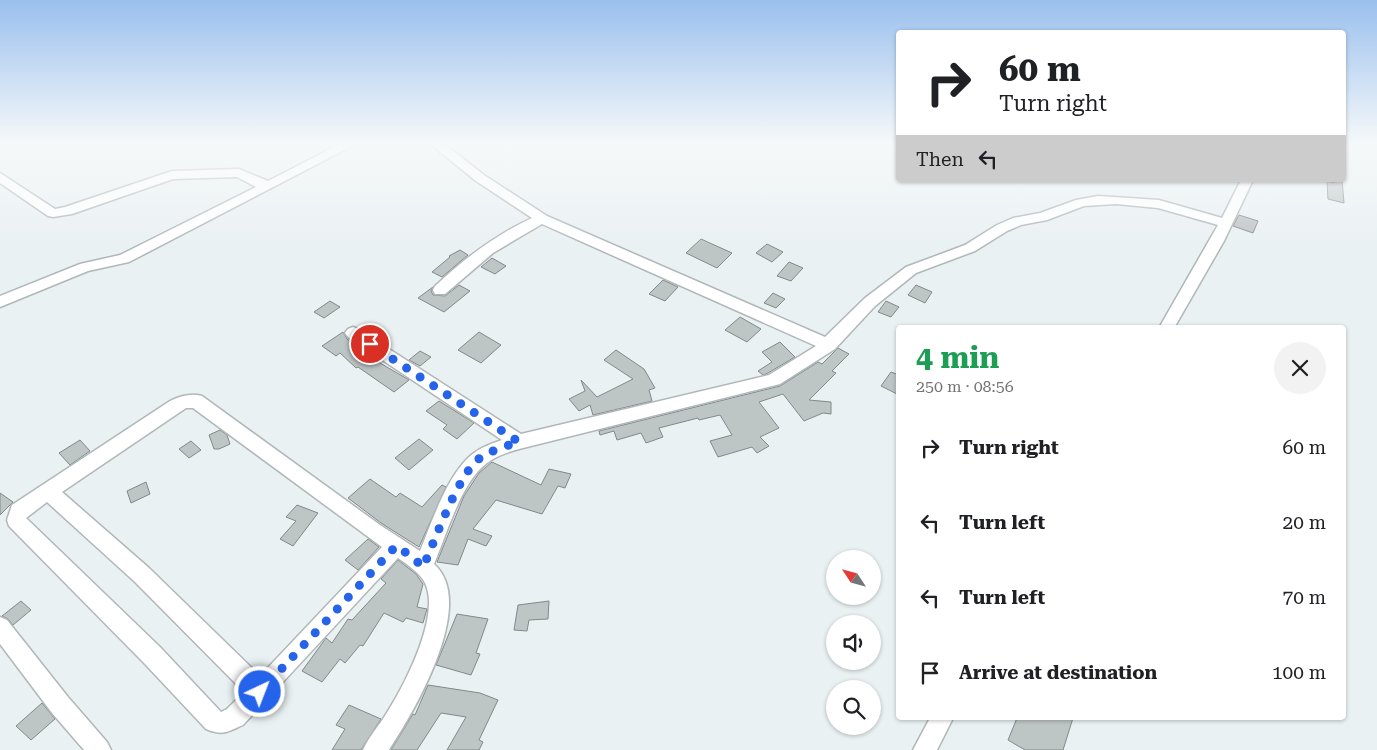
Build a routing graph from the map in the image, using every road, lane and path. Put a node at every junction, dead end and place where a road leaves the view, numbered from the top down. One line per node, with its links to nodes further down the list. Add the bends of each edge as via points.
1 (1, 178): 2 (street, via 53,214)
2 (163, 178)
3 (249, 178): 7 (street)
4 (284, 178): 7 (street)
5 (480, 178): 8 (street)
6 (1246, 182): 9 (street)
7 (271, 185): 11 (street, via 124,259 85,267)
8 (542, 219): 10 (street, via 497,242 469,262); 14 (street)
9 (1226, 223): 12 (street); 14 (street, via 1159,204 1116,200 1081,203 1042,217 1018,221 970,248 911,270 870,302)
10 (440, 290)
11 (0, 302)
12 (1168, 325)
13 (353, 333): 15 (street)
14 (829, 345): 15 (street, via 792,371 755,386)
15 (519, 442): 18 (street, via 491,452 471,469 458,489)
16 (48, 491): 17 (street, via 176,406 196,401); 20 (street, via 142,575); 20 (street, via 19,511 16,520 214,721 221,723 235,717)
17 (396, 546): 18 (street); 20 (street)
18 (423, 567): 23 (street, via 432,575 439,592 438,618 430,651 396,719)
19 (0, 627): 22 (street)
20 (260, 692)
21 (941, 720): 24 (street)
22 (99, 750)
23 (375, 750)
24 (924, 750)

